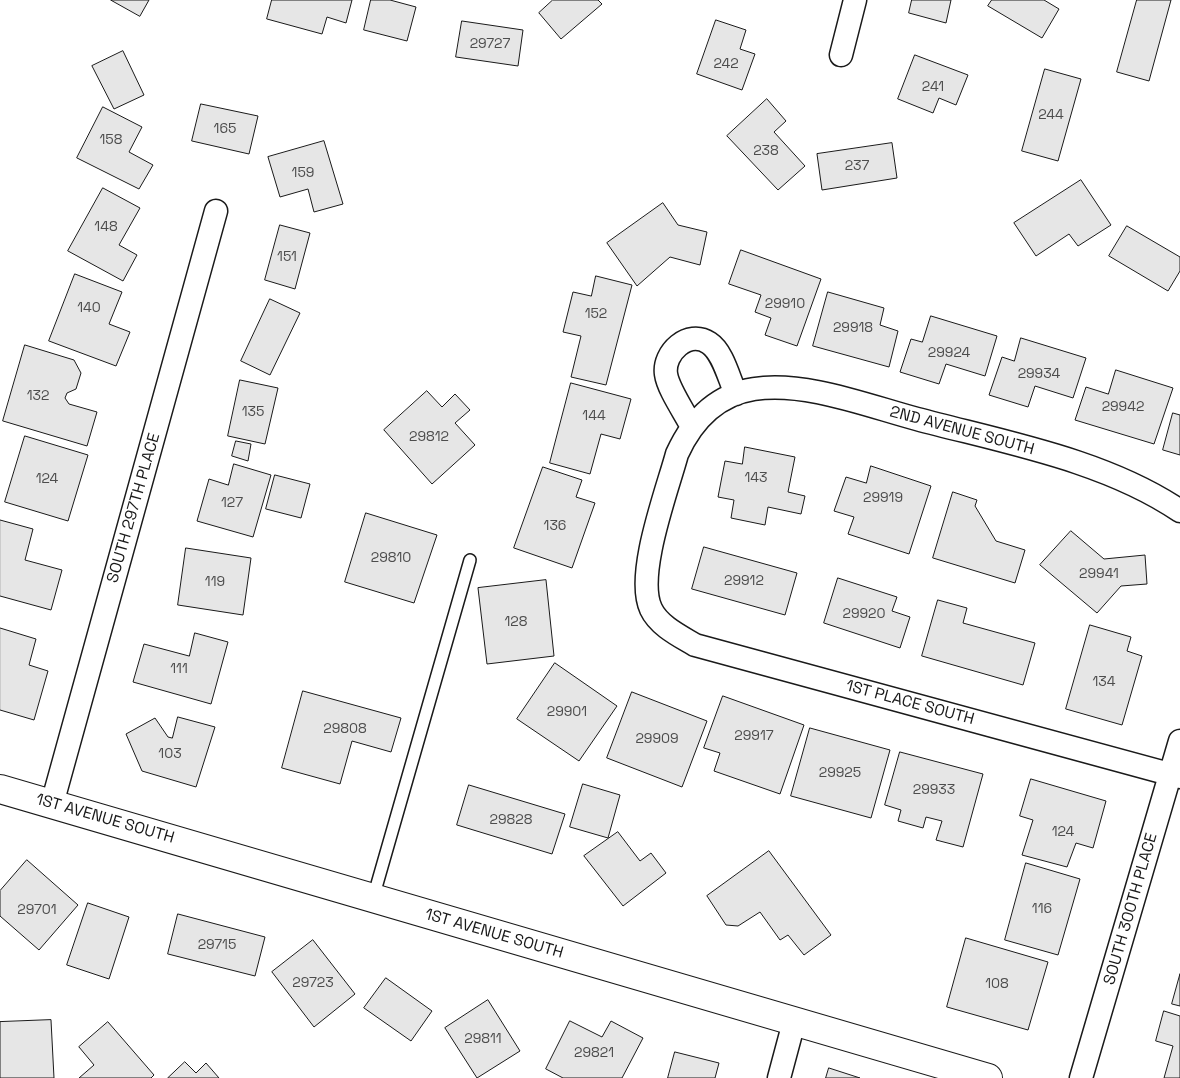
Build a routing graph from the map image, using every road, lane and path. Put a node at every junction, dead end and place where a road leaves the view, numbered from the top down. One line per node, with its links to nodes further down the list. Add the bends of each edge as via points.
1 (855, 0): 2 (street)
2 (841, 55)
3 (216, 212): 11 (street, SOUTH 297TH PLACE)
4 (727, 398): 5 (street); 5 (street, via 717,352 709,343 699,340 680,344 668,358 666,377); 6 (street, 2ND AVENUE SOUTH, via 754,389 776,388 839,398 1076,464 1118,478)
5 (692, 427): 9 (street, 1ST PLACE SOUTH, via 677,454 648,562 645,587 651,610 668,629 696,645)
6 (1180, 511)
7 (470, 560): 12 (lane)
8 (1180, 741): 9 (street, SOUTH 300TH PLACE)
9 (1175, 776): 16 (street, SOUTH 300TH PLACE)
10 (0, 788): 11 (street, 1ST AVENUE SOUTH)
11 (52, 804): 12 (street, 1ST AVENUE SOUTH)
12 (373, 898): 13 (street, 1ST AVENUE SOUTH)
13 (794, 1022): 14 (street); 15 (street, 1ST AVENUE SOUTH)
14 (779, 1078)
15 (988, 1078)
16 (1081, 1078)

